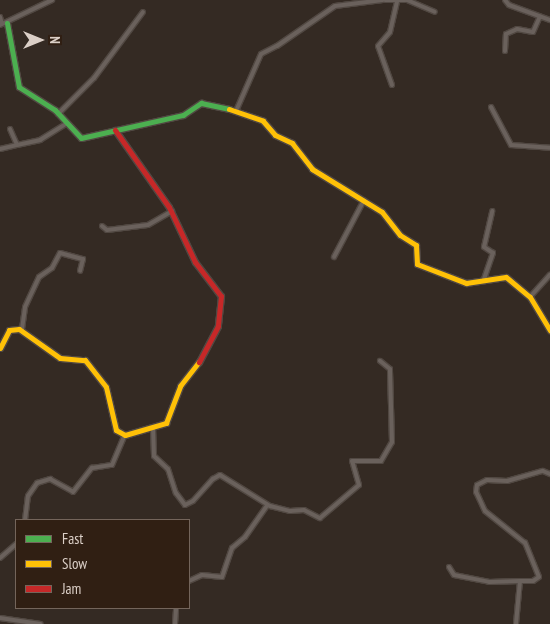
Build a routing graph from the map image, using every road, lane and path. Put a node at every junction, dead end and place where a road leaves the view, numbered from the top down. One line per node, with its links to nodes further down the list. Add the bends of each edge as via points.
1 (52, 0): 11 (street)
2 (384, 0): 5 (street); 15 (street, via 335,6 260,54)
3 (407, 0): 5 (street); 7 (street)
4 (505, 0): 8 (street)
5 (397, 1): 13 (street, via 391,29 378,46)
6 (143, 12): 16 (street, via 94,78)
7 (435, 12)
8 (540, 16): 10 (street); 12 (street, via 534,32 515,30 506,34)
9 (0, 17): 11 (street)
10 (550, 20)
11 (3, 24): 16 (street, via 19,86)
12 (505, 51)
13 (392, 85)
14 (491, 107): 21 (street, via 511,146)
15 (236, 111): 19 (street, via 202,103 183,115); 23 (street, via 264,122 275,135 292,143 312,169)
16 (58, 114): 17 (street)
17 (66, 124): 19 (street, via 84,139); 20 (street, via 40,140)
18 (10, 129): 20 (street)
19 (115, 130): 24 (street)
20 (17, 145): 22 (street)
21 (550, 148)
22 (0, 149)
23 (364, 200): 27 (street); 30 (street, via 382,212 400,235 416,246 417,264 466,283)
24 (172, 211): 26 (street, via 148,225 107,230); 36 (street, via 195,262 220,292 221,308 213,340 201,363 180,386 166,423)
25 (492, 211): 30 (street, via 484,247 494,253)
26 (102, 226)
27 (334, 257)
28 (80, 271): 32 (street, via 83,259 60,253 52,268 39,278 25,307)
29 (550, 276): 31 (street)
30 (484, 279): 31 (street, via 506,277)
31 (530, 297): 33 (street)
32 (22, 329): 34 (street, via 10,330); 37 (street, via 60,358 88,361 106,387 116,430)
33 (550, 330)
34 (0, 348)
35 (380, 361): 39 (street, via 390,369 393,434 382,460 352,461 358,485 322,517 304,510 290,511)
36 (153, 427): 37 (street); 39 (street, via 154,456 168,468 183,504 190,504 220,475)
37 (125, 435): 40 (street, via 112,465 92,468 73,492 50,479 37,482 28,496)
38 (550, 474): 44 (street, via 543,471 507,481 487,480 476,485 485,511 525,543 538,578)
39 (267, 504): 45 (street, via 245,537 232,548 222,577 202,575)
40 (26, 519)
41 (15, 545): 42 (street)
42 (0, 558)
43 (449, 567): 44 (street, via 454,575 489,582)
44 (520, 580): 50 (street)
45 (190, 581)
46 (176, 609): 49 (street)
47 (0, 618): 48 (street)
48 (41, 624)
49 (174, 624)
50 (516, 624)

